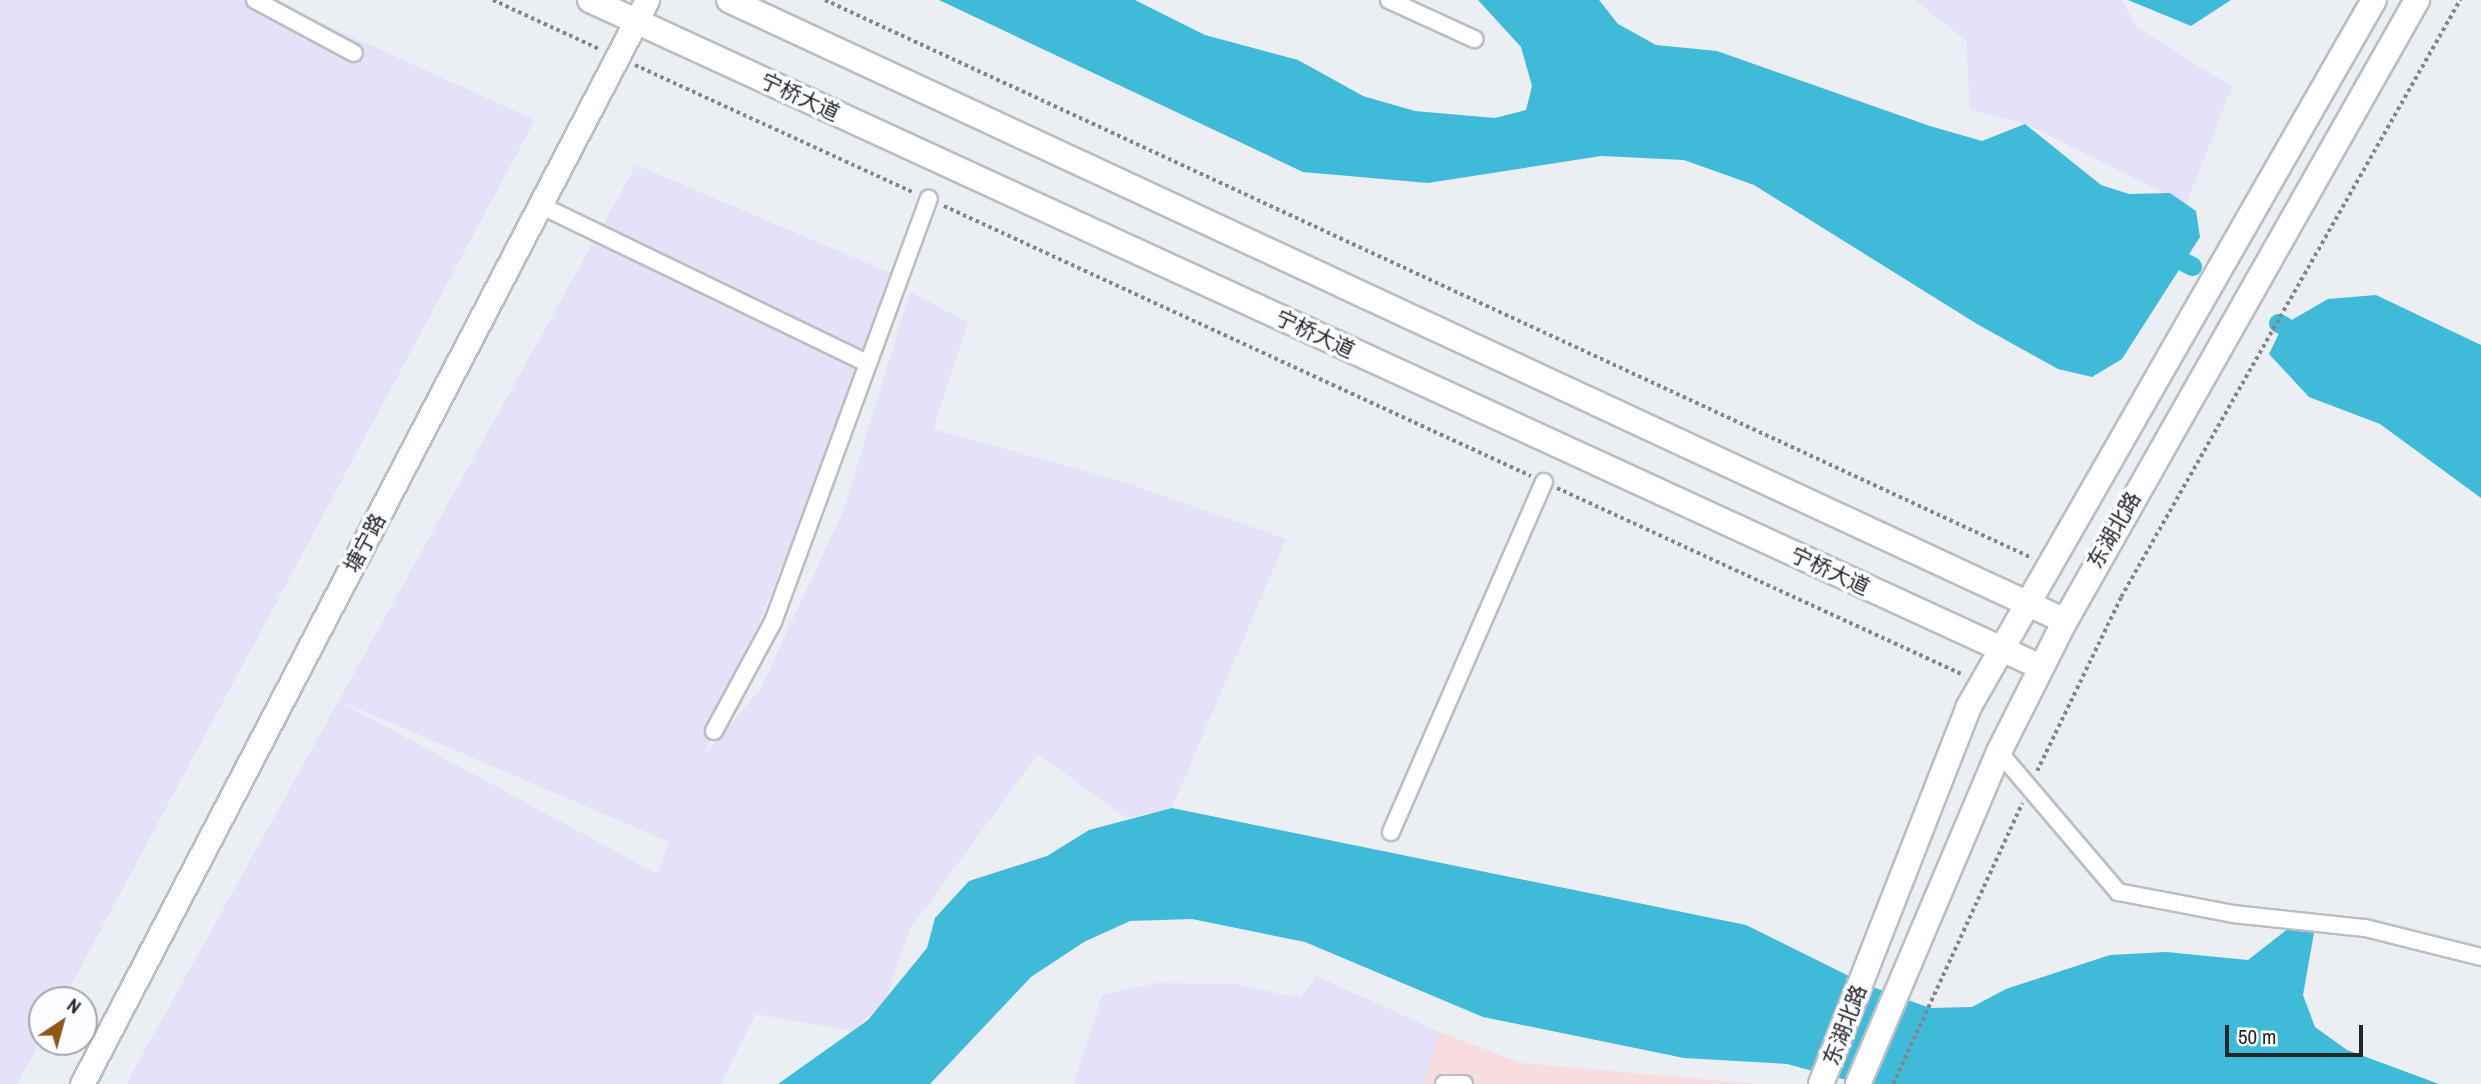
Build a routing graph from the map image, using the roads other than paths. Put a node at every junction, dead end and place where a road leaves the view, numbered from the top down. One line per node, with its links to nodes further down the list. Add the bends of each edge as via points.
1 (255, 0): 9 (street)
2 (590, 0): 7 (main road, 宁桥大道)
3 (729, 0): 14 (main road)
4 (1389, 0): 8 (street)
5 (2374, 0): 14 (main road, 东湖北路)
6 (2417, 0): 15 (main road, 东湖北路)
7 (642, 11): 11 (street, 塘宁路); 16 (main road, 宁桥大道)
8 (1474, 39)
9 (354, 53)
10 (929, 199): 12 (street)
11 (542, 206): 12 (street); 22 (street, 塘宁路)
12 (864, 362): 18 (street, via 773,622)
13 (1544, 482): 20 (street)
14 (2028, 598): 15 (main road); 16 (main road, 东湖北路)
15 (2065, 621): 17 (main road, 东湖北路)
16 (2001, 648): 17 (main road, 宁桥大道); 25 (main road, 东湖北路, via 1982,683)
17 (2041, 667): 19 (main road, 东湖北路)
18 (714, 731)
19 (1999, 752): 21 (street, via 2118,892 2233,914 2365,928); 26 (main road, 东湖北路)
20 (1391, 832)
21 (2481, 957)
22 (82, 1084)
23 (1444, 1084): 24 (street)
24 (1464, 1084)
25 (1821, 1084)
26 (1858, 1084)

